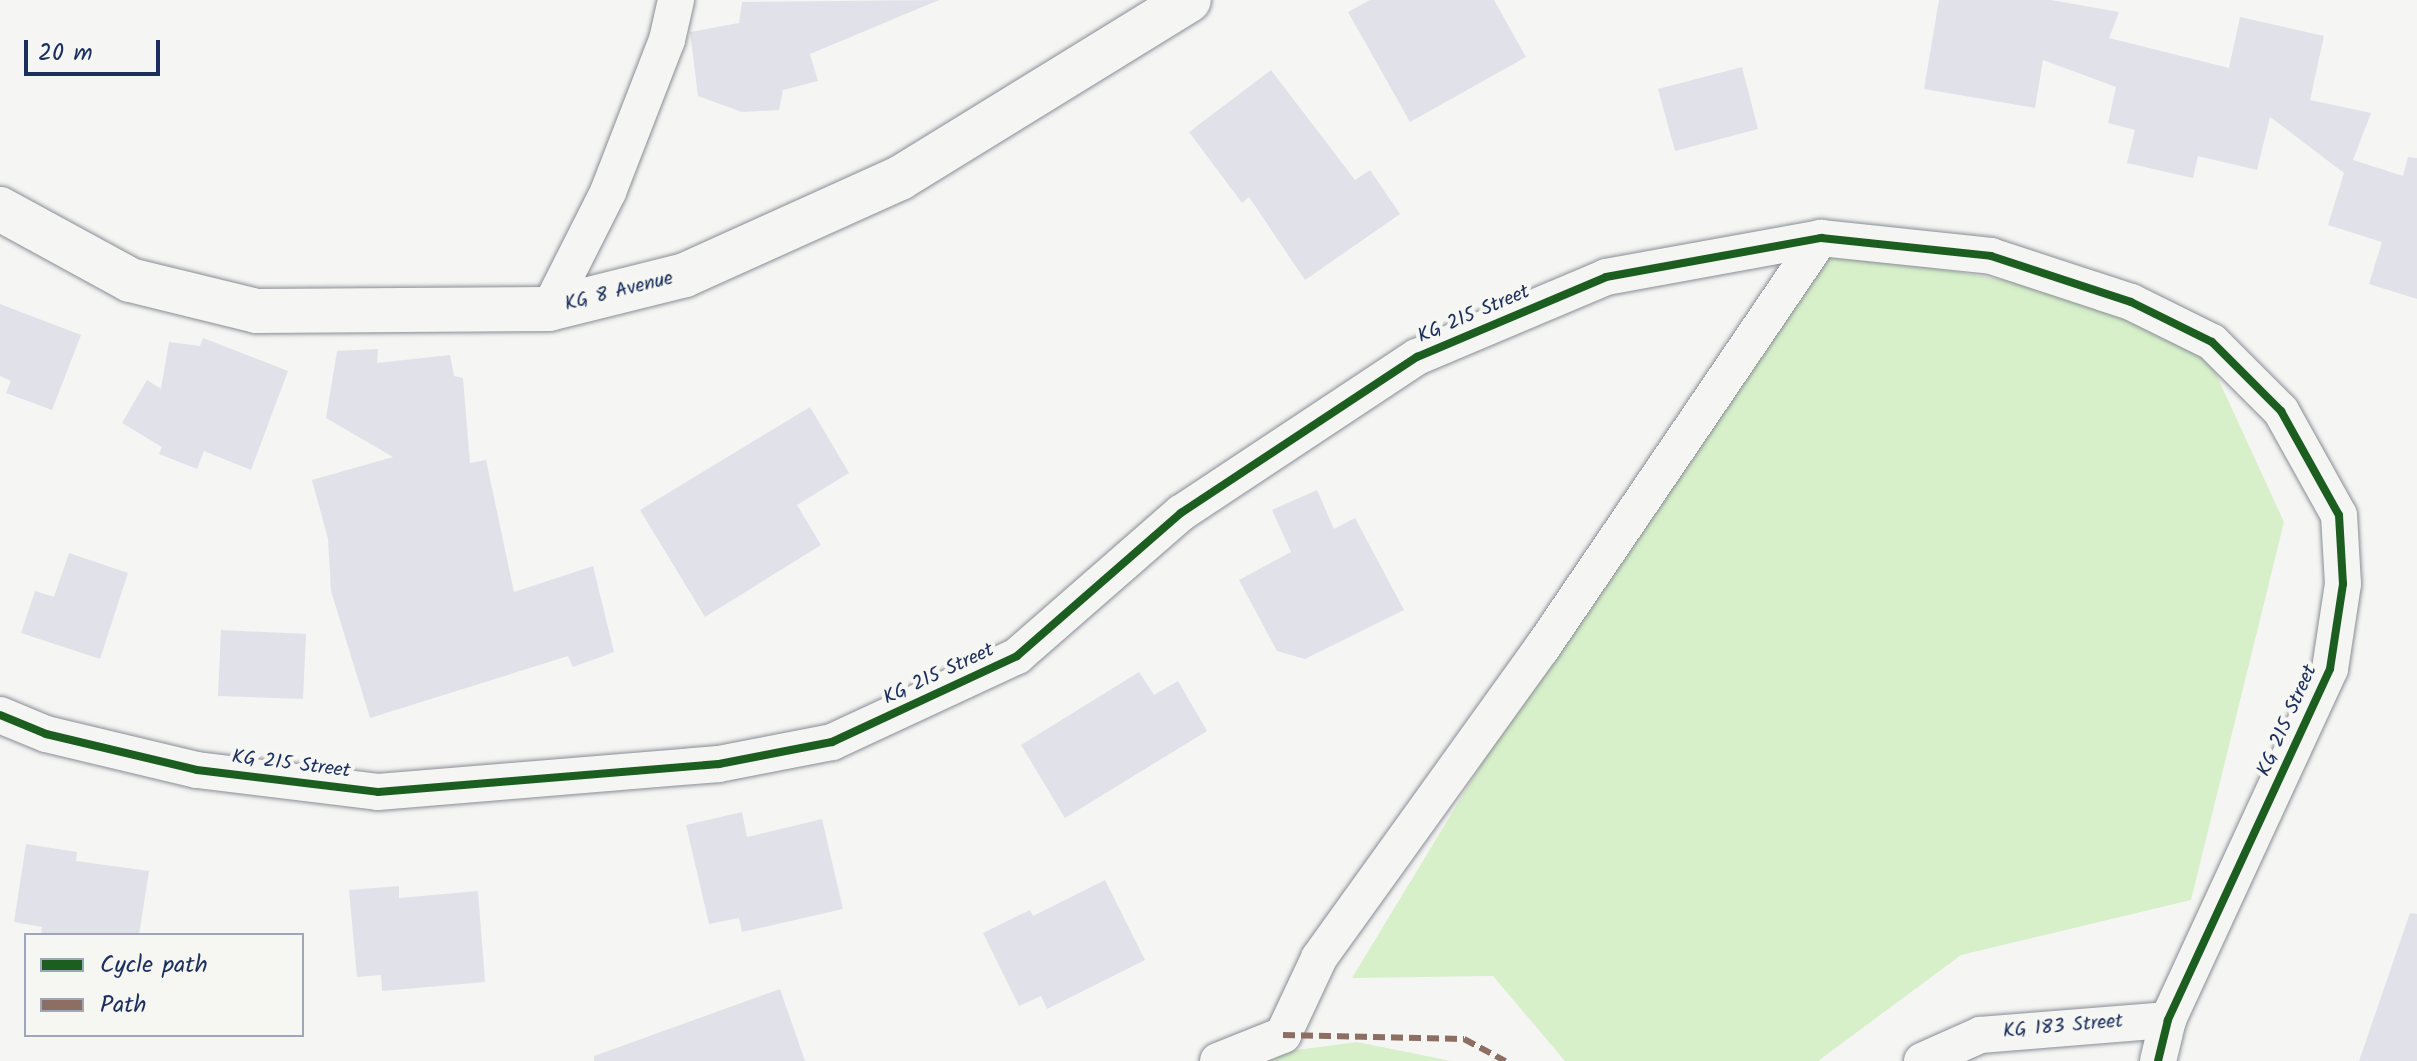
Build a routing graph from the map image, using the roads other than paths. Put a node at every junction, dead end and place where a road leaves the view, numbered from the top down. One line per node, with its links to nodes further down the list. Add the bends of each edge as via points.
1 (676, 0): 5 (street, via 667,40 608,192)
2 (1189, 0): 5 (street, KG 8 Avenue, via 900,178 685,275)
3 (0, 209): 5 (street, KG 8 Avenue, via 130,280 257,311)
4 (1821, 238): 6 (street, KG 215 Street, via 1606,277 1417,357 1181,513 1017,656 832,742 719,764 378,792 197,770 46,734); 7 (street, KG 215 Street, via 1991,256 2131,302 2212,342 2281,411 2339,515 2343,584 2330,669); 8 (street, via 1542,648 1319,958 1283,1035)
5 (549, 309)
6 (0, 715)
7 (2168, 1020): 9 (street, KG 183 Street, via 1980,1035); 10 (street)
8 (1218, 1061)
9 (1922, 1061)
10 (2158, 1061)

